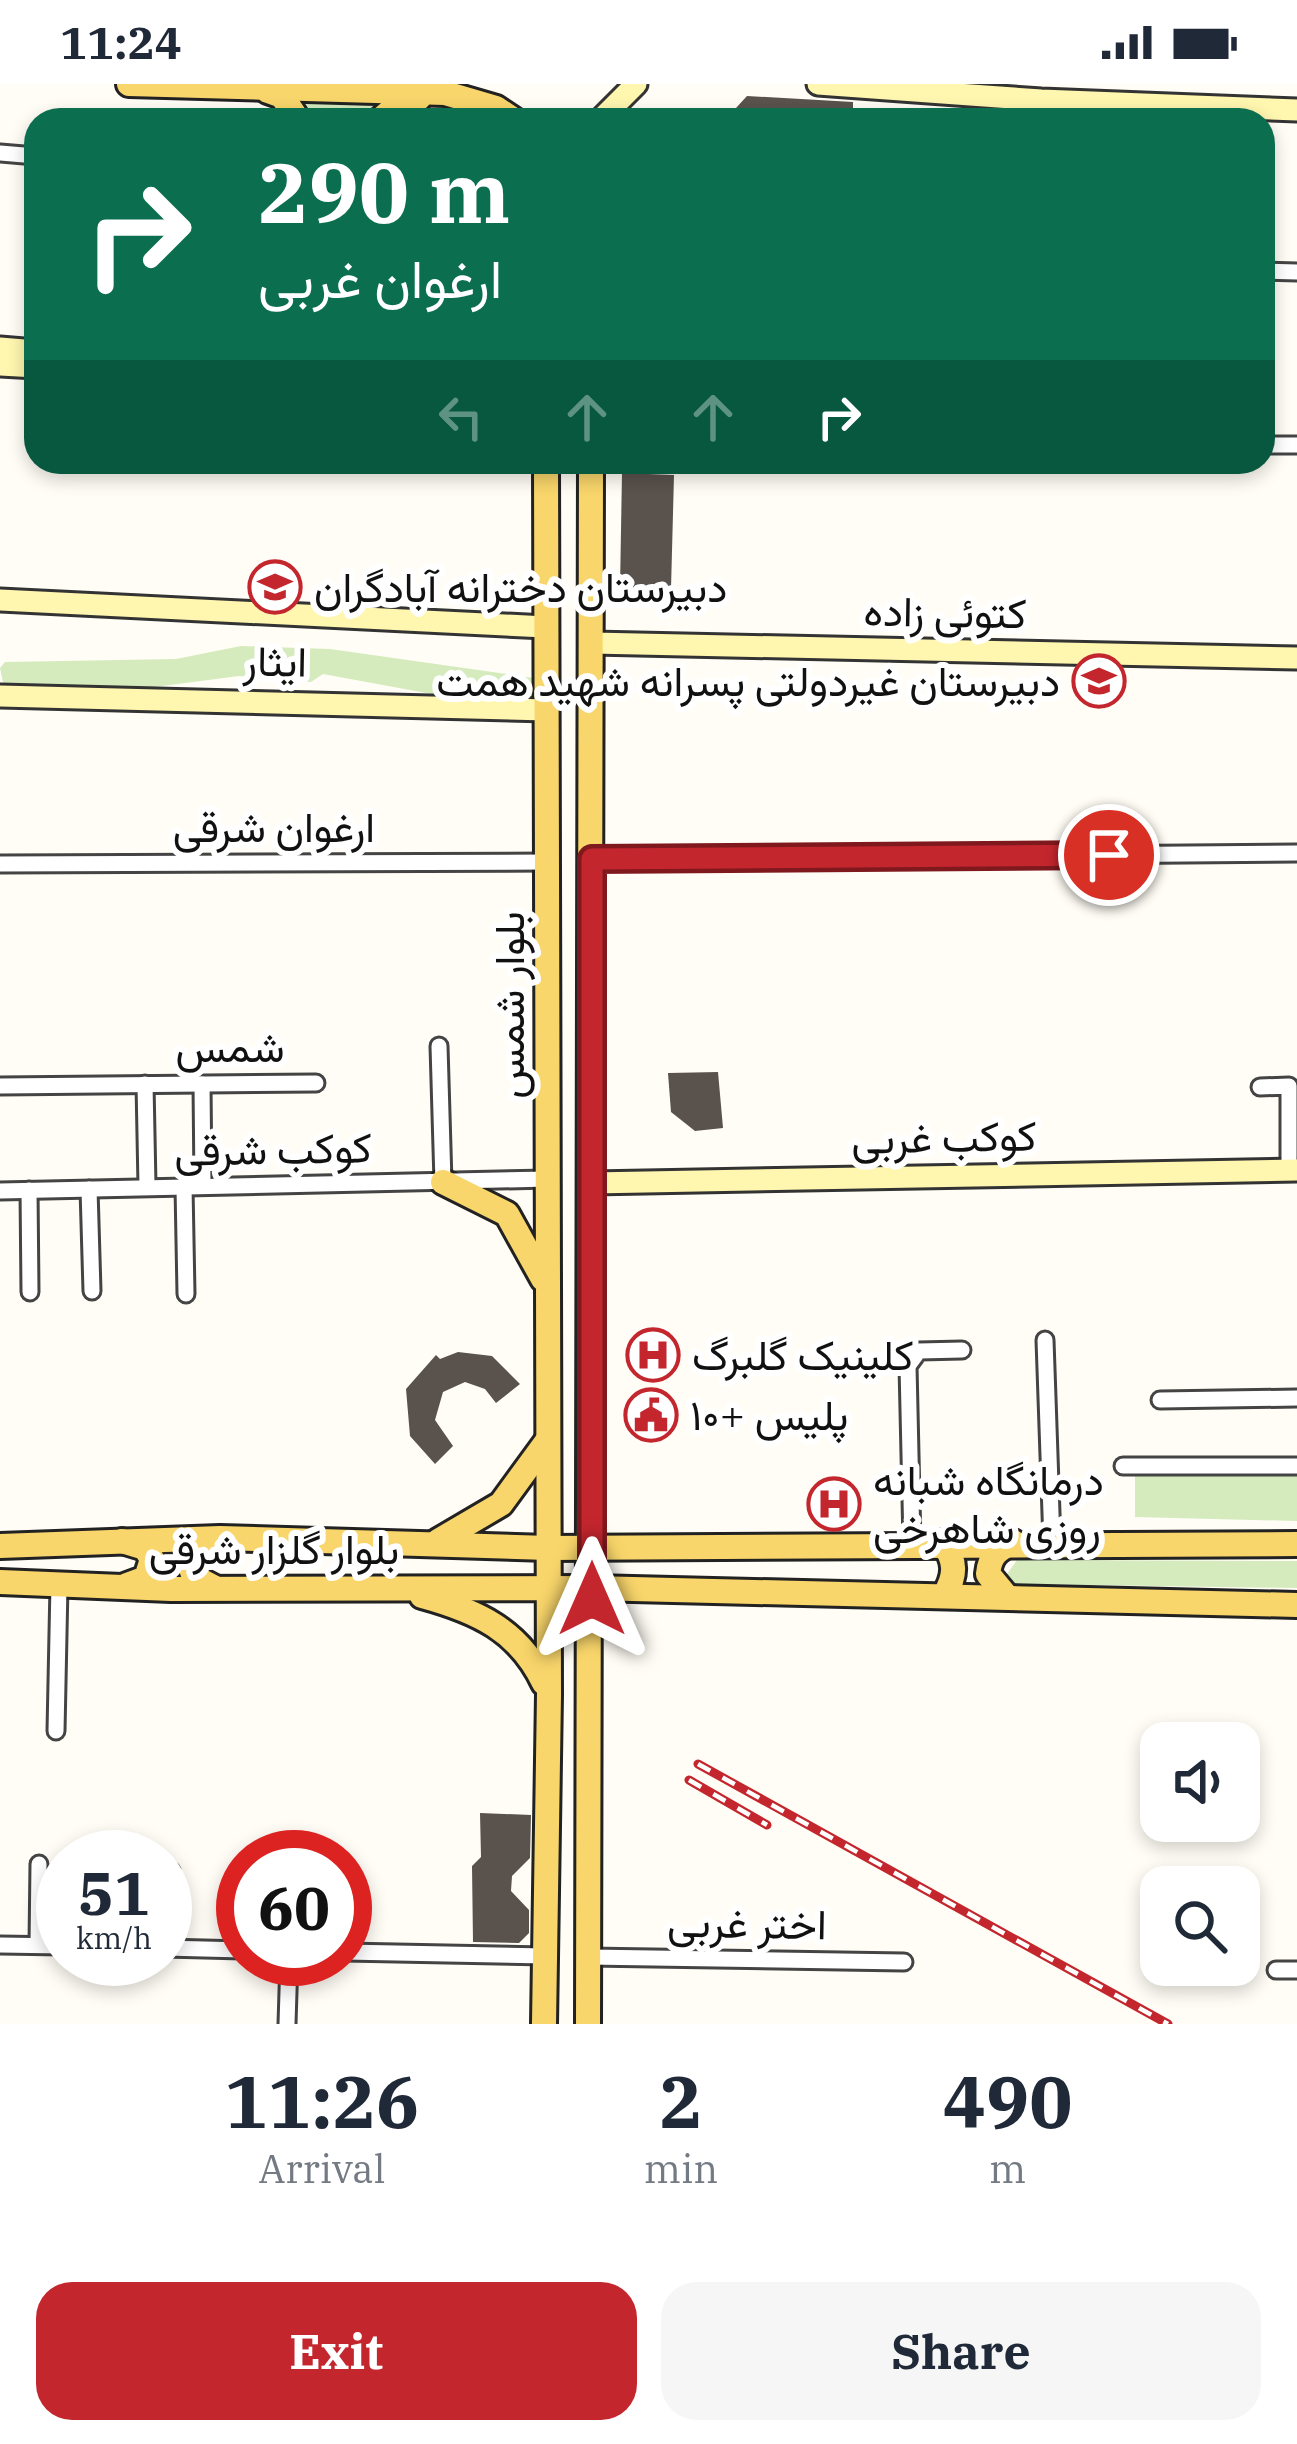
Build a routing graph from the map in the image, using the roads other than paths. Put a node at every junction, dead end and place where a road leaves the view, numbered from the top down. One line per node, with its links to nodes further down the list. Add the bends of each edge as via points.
1 (129, 84): 4 (main road)
2 (636, 84): 9 (street)
3 (818, 84): 10 (street)
4 (266, 90): 5 (main road); 6 (main road)
5 (445, 93): 7 (main road); 8 (main road)
6 (290, 108)
7 (399, 108)
8 (496, 108)
9 (612, 108)
10 (1260, 108)
11 (546, 474): 14 (main road, بلوار شمس)
12 (591, 474): 15 (main road, بلوار شمس)
13 (0, 600): 14 (street, ایثار)
14 (546, 627): 18 (main road, بلوار شمس)
15 (592, 643): 16 (street, کتوئی زاده); 20 (main road, بلوار شمس)
16 (1297, 658)
17 (0, 696): 18 (street, ایثار)
18 (547, 710): 21 (main road, بلوار شمس)
19 (1297, 853): 20 (street)
20 (592, 859): 32 (main road, بلوار شمس)
21 (548, 862): 22 (street, ارغوان شرقی); 30 (main road, بلوار شمس)
22 (0, 864)
23 (439, 1046): 31 (street)
24 (316, 1083): 26 (street, شمس)
25 (145, 1084): 26 (street, شمس); 27 (street, شمس); 33 (street, شمس)
26 (202, 1084): 34 (street)
27 (0, 1085)
28 (1261, 1087): 29 (street, via 1289,1086)
29 (1293, 1170): 32 (street, کوکب غربی)
30 (548, 1180): 31 (street, کوکب شرقی); 42 (main road, بلوار شمس)
31 (442, 1182): 34 (street, کوکب شرقی); 42 (main road, via 507,1214)
32 (592, 1183): 59 (main road, بلوار شمس)
33 (147, 1186): 35 (street, کوکب شرقی); 36 (street, کوکب شرقی)
34 (202, 1186): 35 (street, کوکب شرقی)
35 (184, 1187): 41 (street)
36 (89, 1189): 37 (street, کوکب شرقی); 39 (street)
37 (29, 1190): 38 (street, کوکب شرقی); 40 (street)
38 (0, 1191)
39 (92, 1291)
40 (30, 1292)
41 (186, 1294)
42 (548, 1295): 47 (main road, بلوار شمس)
43 (1045, 1340): 54 (street)
44 (962, 1350): 55 (street, via 919,1351 908,1366)
45 (1297, 1398): 46 (street)
46 (1160, 1400)
47 (548, 1439): 57 (main road, via 501,1504); 60 (main road, بلوار شمس)
48 (1123, 1466): 49 (street)
49 (1297, 1466)
50 (220, 1538): 51 (main road, بلوار گلزار شرقی); 57 (main road, بلوار گلزار شرقی); 64 (main road, via 195,1550 189,1563 201,1584)
51 (109, 1540): 58 (main road, بلوار گلزار شرقی); 63 (main road, via 138,1545 152,1559 146,1578)
52 (942, 1542): 53 (main road, بلوار گلزار شرقی); 55 (main road, بلوار گلزار شرقی); 68 (main road, via 955,1570)
53 (1013, 1542): 54 (main road, بلوار گلزار شرقی); 69 (main road, via 989,1563)
54 (1052, 1542): 56 (main road, بلوار گلزار شرقی)
55 (913, 1543): 59 (main road, بلوار گلزار شرقی)
56 (1297, 1544)
57 (430, 1545): 60 (main road, بلوار گلزار شرقی)
58 (0, 1546)
59 (592, 1547): 60 (main road, بلوار گلزار شرقی); 67 (main road, بلوار شمس)
60 (548, 1548): 66 (main road, بلوار شمس)
61 (0, 1582): 62 (main road, بلوار گلزار شرقی)
62 (58, 1586): 63 (main road, بلوار گلزار شرقی); 72 (street)
63 (112, 1588): 64 (main road, بلوار گلزار شرقی)
64 (216, 1588): 65 (main road, بلوار گلزار شرقی)
65 (385, 1588): 66 (main road, بلوار گلزار شرقی); 71 (main road, via 494,1623 531,1655)
66 (548, 1588): 67 (main road, بلوار گلزار شرقی); 71 (main road)
67 (592, 1588): 68 (main road, بلوار گلزار شرقی); 77 (main road, بلوار شمس)
68 (944, 1596): 69 (main road, بلوار گلزار شرقی)
69 (1007, 1598): 70 (main road, بلوار گلزار شرقی)
70 (1297, 1605)
71 (549, 1694): 76 (main road)
72 (56, 1732)
73 (0, 1945): 74 (street)
74 (36, 1946)
75 (372, 1953): 76 (street)
76 (545, 1956): 83 (main road)
77 (589, 1957): 78 (street, اختر غربی); 84 (main road, بلوار شمس)
78 (904, 1962)
79 (1276, 1970): 80 (street)
80 (1297, 1970)
81 (288, 1986): 82 (street)
82 (287, 2024)
83 (544, 2024)
84 (588, 2024)

